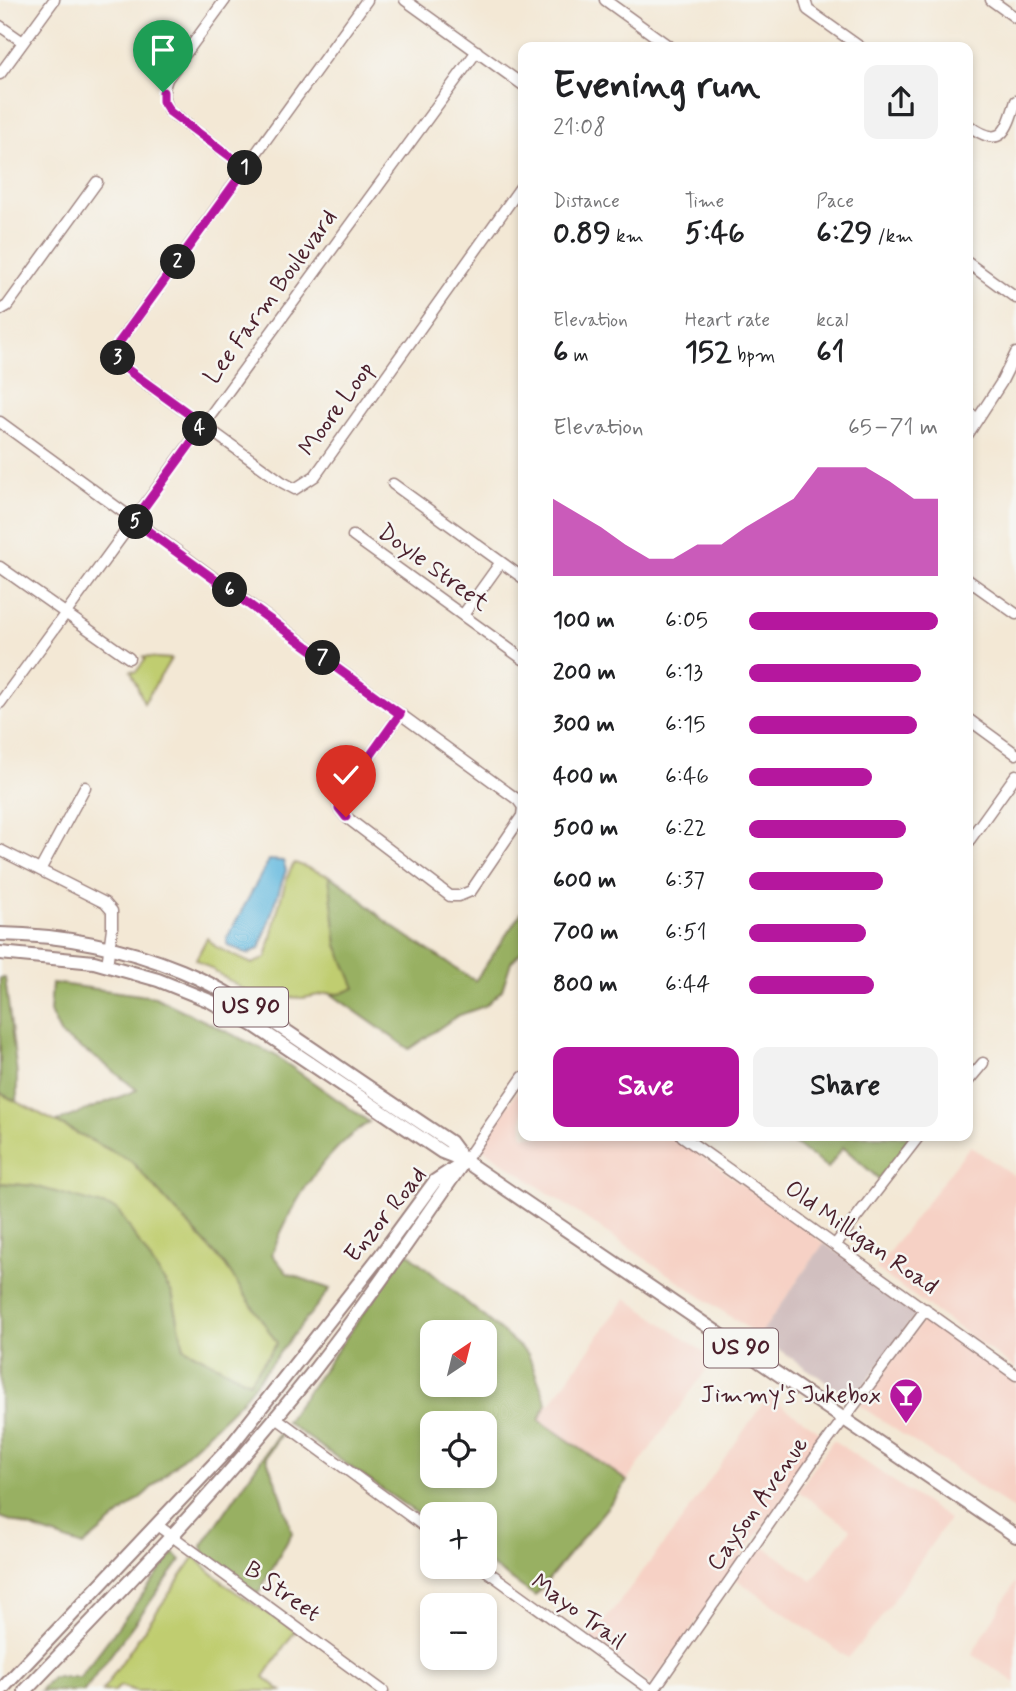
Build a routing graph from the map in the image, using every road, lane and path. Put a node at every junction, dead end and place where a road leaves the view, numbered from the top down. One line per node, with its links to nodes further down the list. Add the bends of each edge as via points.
1 (54, 0): 10 (street)
2 (225, 0): 19 (street, via 167,79 163,101 170,112)
3 (367, 0): 19 (street, Moore Loop)
4 (405, 0): 13 (street)
5 (605, 0): 11 (street)
6 (805, 0): 12 (street, via 808,10)
7 (991, 0): 8 (street)
8 (1016, 18)
9 (0, 26): 10 (street)
10 (23, 42): 14 (street)
11 (663, 42)
12 (853, 42)
13 (477, 51): 15 (street); 29 (street, Lee Farm Boulevard)
14 (0, 74)
15 (518, 81)
16 (1016, 101): 18 (street)
17 (973, 128): 18 (street, via 984,136)
18 (1012, 130)
19 (246, 168): 29 (street, Moore Loop, via 118,344 116,355 121,365)
20 (97, 182): 24 (street)
21 (518, 191): 29 (street, Moore Loop, via 314,476 295,489)
22 (973, 267): 23 (street)
23 (1016, 298)
24 (0, 310)
25 (1016, 353): 27 (street)
26 (973, 416): 27 (street)
27 (978, 419): 30 (street)
28 (0, 422): 32 (street)
29 (204, 425): 32 (street, Lee Farm Boulevard)
30 (973, 426)
31 (393, 484): 34 (street)
32 (134, 521): 38 (street, Lee Farm Boulevard); 44 (street)
33 (353, 536): 40 (street, Doyle Street)
34 (501, 562): 36 (street); 40 (street)
35 (0, 567): 38 (street)
36 (518, 574)
37 (973, 584): 39 (street)
38 (65, 614): 42 (street); 43 (street, Lee Farm Boulevard)
39 (1016, 614)
40 (463, 615): 41 (street, Doyle Street)
41 (518, 655)
42 (129, 658)
43 (0, 703)
44 (400, 714): 49 (street); 50 (street, via 340,798 339,808 346,817 450,895 459,896 471,891)
45 (973, 723): 46 (street)
46 (1016, 754)
47 (1016, 775): 51 (street)
48 (85, 787): 53 (street)
49 (518, 800)
50 (518, 822)
51 (973, 835)
52 (0, 850): 53 (street)
53 (40, 870): 55 (street, via 112,911)
54 (0, 934): 55 (main road, US 90, via 54,937)
55 (110, 948): 57 (street); 63 (main road, US 90, via 182,971 234,997 450,1142)
56 (0, 953): 57 (main road, US 90)
57 (107, 966): 63 (main road, US 90, via 185,990 233,1013 442,1152)
58 (983, 1063): 59 (street)
59 (973, 1075)
60 (518, 1084): 63 (street)
61 (689, 1141): 64 (street, Old Milligan Road)
62 (915, 1141): 64 (street)
63 (465, 1161): 67 (main road, Enzor Road); 68 (main road, US 90); 70 (main road, Enzor Road, via 435,1181 230,1447)
64 (835, 1245): 65 (street, Old Milligan Road)
65 (926, 1309): 66 (street, Old Milligan Road); 68 (street, Cayson Avenue)
66 (1016, 1375)
67 (275, 1418): 69 (street); 72 (main road, Enzor Road)
68 (844, 1419): 71 (main road, US 90); 77 (street, Cayson Avenue)
69 (420, 1523)
70 (157, 1525): 72 (street, B Street); 74 (main road, Enzor Road)
71 (1016, 1536)
72 (172, 1537): 75 (main road, Enzor Road); 76 (street, B Street)
73 (497, 1578): 77 (street, Mayo Trail)
74 (0, 1691)
75 (25, 1691)
76 (383, 1691)
77 (653, 1691)

